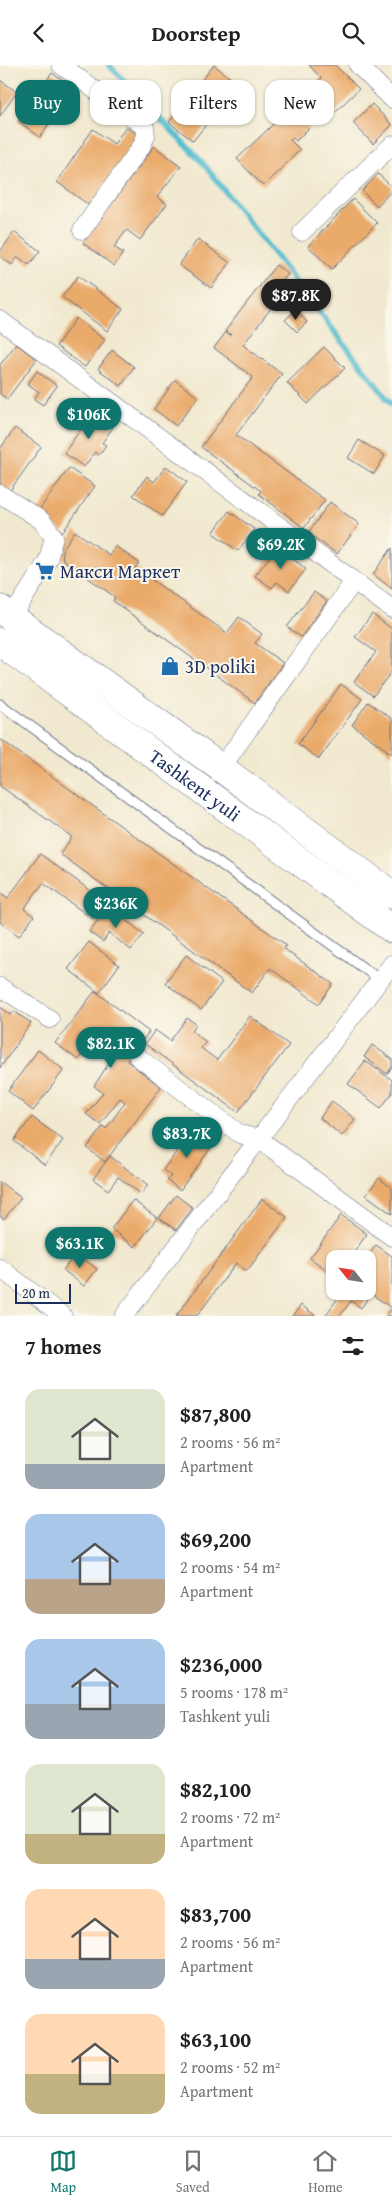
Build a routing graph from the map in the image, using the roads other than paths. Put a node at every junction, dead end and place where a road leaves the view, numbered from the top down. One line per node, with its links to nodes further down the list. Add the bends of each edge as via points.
1 (61, 65): 5 (street, via 145,127 146,137 141,147)
2 (358, 65): 3 (street)
3 (392, 99)
4 (392, 145): 6 (street)
5 (82, 230)
6 (302, 232)
7 (0, 320): 9 (street)
8 (0, 494): 11 (street, via 41,520 54,537 48,560)
9 (354, 581): 10 (street); 14 (street)
10 (392, 609)
11 (6, 613): 14 (highway, Tashkent yuli)
12 (0, 641): 16 (highway, Tashkent yuli)
13 (0, 705): 18 (lane)
14 (221, 767): 15 (highway, Tashkent yuli)
15 (392, 895)
16 (392, 929)
17 (392, 964): 18 (street)
18 (380, 980): 22 (street)
19 (0, 987): 20 (street)
20 (50, 1019)
21 (138, 1057): 22 (street, via 240,1134)
22 (259, 1139): 23 (street); 26 (street)
23 (392, 1237)
24 (0, 1269): 25 (street)
25 (63, 1316)
26 (124, 1316)

